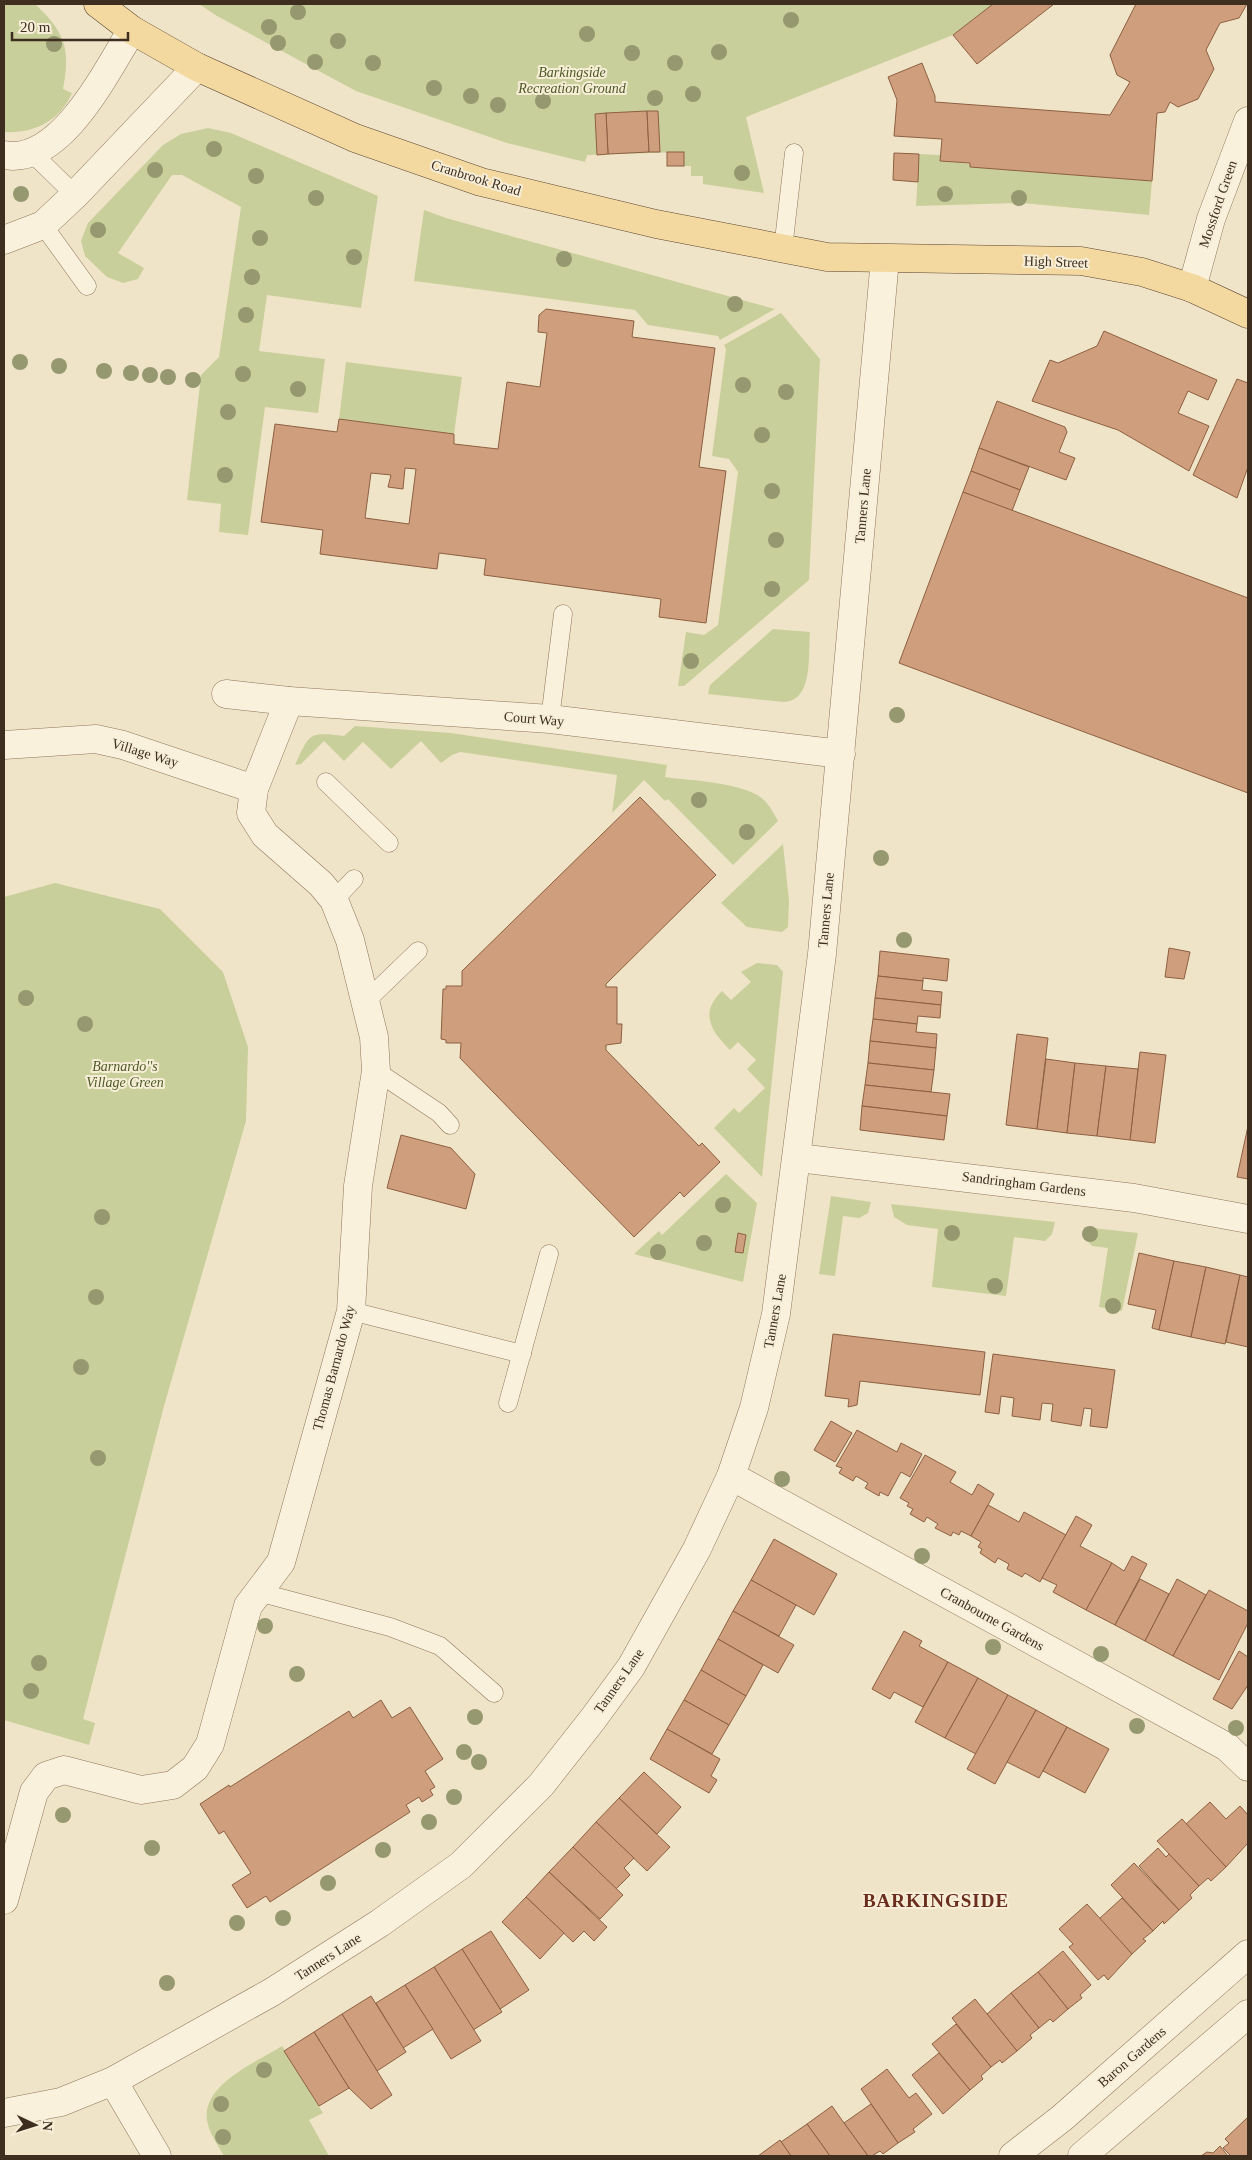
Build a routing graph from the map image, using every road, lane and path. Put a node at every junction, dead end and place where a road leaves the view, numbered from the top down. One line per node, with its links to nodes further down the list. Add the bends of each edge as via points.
1 (98, 4): 2 (main road, Cranbrook Road)
2 (132, 30): 3 (main road, Cranbrook Road); 6 (street, via 81,113)
3 (197, 67): 8 (street); 11 (main road, Cranbrook Road, via 364,141 480,182 602,212)
4 (1248, 121): 14 (street, Mossford Green, via 1212,219)
5 (794, 153): 11 (lane)
6 (33, 154): 7 (street); 8 (lane)
7 (4, 155)
8 (75, 195): 9 (street)
9 (43, 225): 10 (street); 13 (lane)
10 (4, 240)
11 (782, 249): 12 (main road, Cranbrook Road, via 827,257)
12 (885, 259): 14 (main road, High Street, via 1081,261 1142,272); 21 (street, Tanners Lane)
13 (87, 286)
14 (1192, 288): 15 (main road, High Street)
15 (1248, 314)
16 (563, 614): 19 (lane)
17 (226, 694): 18 (street, Court Way)
18 (289, 701): 19 (street, Court Way); 23 (street, Thomas Barnardo Way)
19 (550, 720): 21 (street, Court Way)
20 (4, 745): 23 (street, Village Way, via 96,740 124,745)
21 (841, 754): 31 (street, Tanners Lane)
22 (326, 782): 24 (lane)
23 (254, 789): 26 (street, Thomas Barnardo Way, via 250,814 265,835 321,884)
24 (390, 843)
25 (354, 879): 26 (lane)
26 (334, 900): 28 (street, Thomas Barnardo Way, via 350,940)
27 (418, 951): 28 (lane)
28 (365, 1002): 29 (street, Thomas Barnardo Way, via 374,1037)
29 (376, 1071): 30 (lane, via 440,1113); 34 (street, Thomas Barnardo Way, via 358,1186)
30 (450, 1124)
31 (798, 1158): 32 (street, Sandringham Gardens, via 1134,1198); 37 (street, Tanners Lane, via 776,1314 754,1408)
32 (1248, 1219)
33 (549, 1254): 35 (lane)
34 (351, 1311): 35 (lane); 38 (street, Thomas Barnardo Way, via 281,1562)
35 (522, 1354): 36 (lane)
36 (508, 1403)
37 (731, 1476): 40 (street, Cranbourne Gardens, via 1227,1747); 44 (street, Tanners Lane, via 698,1549 631,1667 541,1784 461,1865 380,1923 272,1992)
38 (258, 1592): 39 (lane, via 390,1627 440,1646); 41 (street, Thomas Barnardo Way, via 248,1606 210,1744 195,1768 173,1786 141,1790 64,1770 46,1776 34,1792)
39 (494, 1693)
40 (1248, 1767)
41 (4, 1900)
42 (1248, 1954): 47 (street, Baron Gardens, via 1062,2118)
43 (1248, 2014): 48 (street)
44 (112, 2081): 45 (street, Tanners Lane, via 61,2102); 46 (street)
45 (4, 2113)
46 (157, 2156)
47 (1013, 2156)
48 (1082, 2156)

